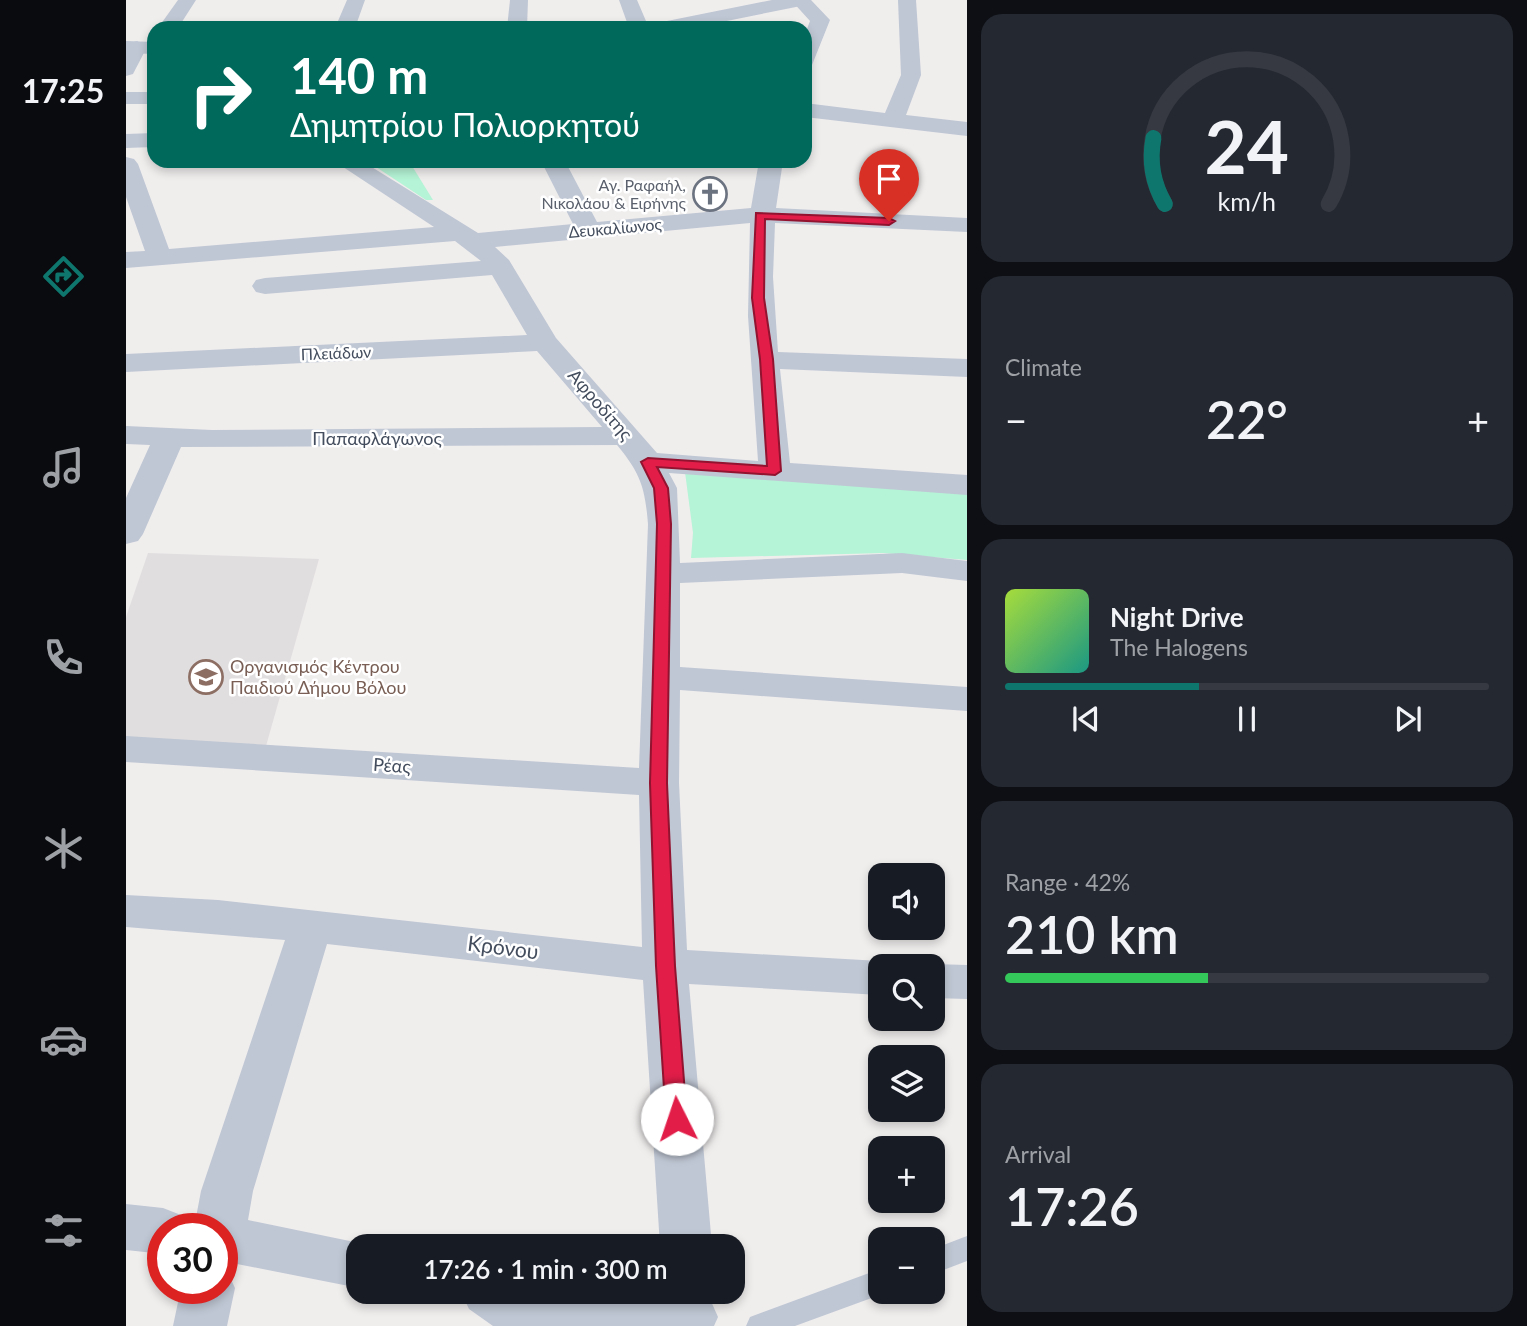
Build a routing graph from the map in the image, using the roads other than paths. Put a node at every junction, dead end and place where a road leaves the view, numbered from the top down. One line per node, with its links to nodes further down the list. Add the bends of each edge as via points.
1 (187, 0): 7 (street)
2 (356, 0): 8 (street)
3 (519, 0): 9 (street)
4 (628, 0): 10 (street)
5 (800, 0): 11 (street); 12 (street, via 820,20)
6 (907, 0): 18 (street, via 911,75)
7 (173, 21)
8 (348, 21)
9 (518, 21)
10 (636, 21)
11 (696, 21)
12 (812, 42)
13 (139, 47): 14 (street)
14 (126, 70)
15 (126, 97): 16 (street)
16 (147, 97)
17 (812, 111): 18 (street)
18 (893, 120): 19 (street)
19 (967, 130)
20 (126, 141): 21 (street)
21 (147, 141)
22 (126, 164): 31 (street)
23 (357, 168): 29 (street, Αφροδίτης)
24 (557, 168): 28 (street)
25 (770, 168): 26 (street)
26 (760, 215): 27 (street, Δευκαλίωνος); 28 (street, Δευκαλίωνος); 37 (street, via 758,298)
27 (967, 225)
28 (589, 231): 29 (street, Δευκαλίωνος)
29 (466, 237): 30 (street, Δευκαλίωνος); 33 (street, Αφροδίτης)
30 (303, 245): 31 (street, Δευκαλίωνος); 34 (street)
31 (160, 258): 32 (street, Δευκαλίωνος)
32 (126, 260)
33 (500, 267): 34 (street); 36 (street, Αφροδίτης)
34 (309, 283): 35 (street)
35 (265, 286)
36 (545, 342): 38 (street, Πλειάδων); 42 (street, Αφροδίτης)
37 (767, 359): 39 (street); 43 (street)
38 (126, 363)
39 (967, 368)
40 (126, 435): 41 (street, Παπαφλάγωνος)
41 (169, 438): 42 (street, Παπαφλάγωνος); 45 (street)
42 (638, 449): 43 (street, Παπαφλάγωνος); 47 (street, Αφροδίτης, via 661,488)
43 (775, 471): 44 (street, Παπαφλάγωνος)
44 (967, 485)
45 (126, 534)
46 (967, 570): 47 (street, via 902,563)
47 (662, 574): 48 (street, Αφροδίτης)
48 (662, 677): 49 (street); 51 (street, Αφροδίτης)
49 (967, 699)
50 (126, 749): 51 (street, Ρέας)
51 (659, 783): 54 (street, Αφροδίτης)
52 (126, 911): 53 (street, Κρόνου)
53 (311, 926): 54 (street, Κρόνου); 58 (street)
54 (665, 966): 55 (street, Κρόνου); 61 (street, Αφροδίτης)
55 (868, 977)
56 (945, 981): 57 (street)
57 (967, 982)
58 (223, 1213)
59 (126, 1227): 60 (street)
60 (147, 1229)
61 (685, 1234)
62 (238, 1241): 65 (street)
63 (967, 1248): 64 (lane)
64 (945, 1257)
65 (346, 1262)
66 (868, 1286): 73 (lane)
67 (205, 1304): 71 (street)
68 (487, 1304): 72 (street)
69 (505, 1304): 70 (street, via 538,1317)
70 (691, 1311)
71 (200, 1326)
72 (488, 1326)
73 (760, 1326)

